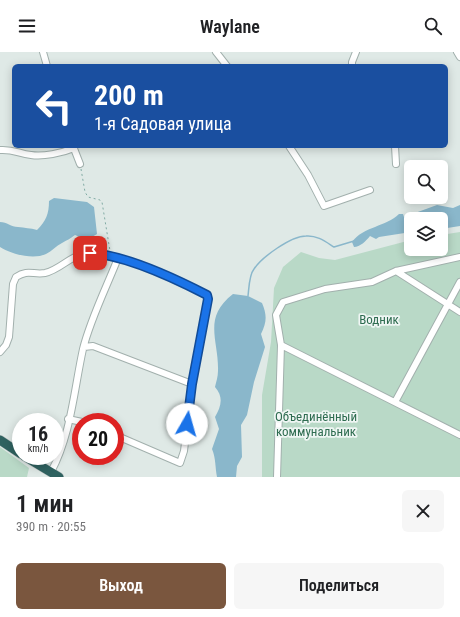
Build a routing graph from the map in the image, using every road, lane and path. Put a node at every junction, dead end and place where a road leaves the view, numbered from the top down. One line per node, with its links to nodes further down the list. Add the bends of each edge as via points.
1 (43, 52): 6 (street)
2 (216, 52): 7 (street)
3 (356, 52): 8 (street)
4 (457, 52): 5 (street)
5 (460, 57)
6 (46, 64)
7 (225, 64)
8 (352, 64)
9 (72, 148): 13 (street, via 33,156 10,149)
10 (74, 148): 14 (street)
11 (290, 148): 16 (street, via 324,206)
12 (395, 148): 15 (street)
13 (0, 150)
14 (80, 164): 17 (path, via 85,192 88,197 102,202)
15 (396, 164)
16 (370, 190)
17 (111, 255): 19 (street); 26 (street, via 84,253 45,273 27,272 16,277 13,284 9,338)
18 (460, 257): 20 (street)
19 (118, 258): 25 (street); 27 (street, via 207,295 203,334)
20 (396, 271): 22 (street); 24 (street, via 372,282 325,289 283,302 276,315)
21 (460, 282): 22 (street)
22 (448, 305): 23 (street); 28 (street)
23 (460, 312)
24 (281, 346): 28 (street); 38 (street)
25 (84, 347): 27 (street, via 93,346); 29 (street)
26 (0, 352)
27 (192, 384): 32 (street, via 184,451 180,463)
28 (395, 402): 31 (street)
29 (68, 419): 30 (street); 36 (street, via 61,451)
30 (72, 420)
31 (460, 435)
32 (124, 439)
33 (0, 440): 34 (highway)
34 (12, 448)
35 (39, 465): 36 (highway)
36 (51, 472): 37 (highway)
37 (59, 477)
38 (277, 477)

